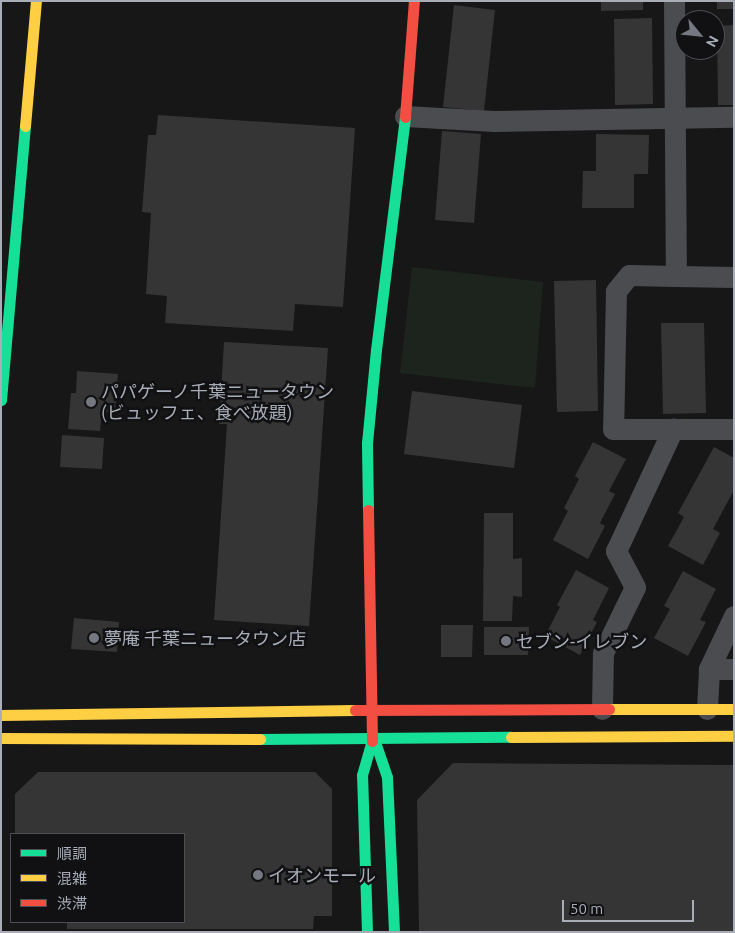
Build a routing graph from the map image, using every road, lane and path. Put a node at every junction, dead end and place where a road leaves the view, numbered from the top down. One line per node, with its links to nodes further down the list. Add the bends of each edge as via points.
1 (36, 1): 9 (main road)
2 (414, 1): 4 (main road)
3 (674, 1): 6 (street)
4 (405, 116): 6 (street, via 494,121); 18 (main road, via 376,350 368,444)
5 (734, 117): 6 (street)
6 (674, 119): 7 (street)
7 (676, 276): 8 (street); 10 (street, via 629,276 616,291 613,419 613,429)
8 (734, 277)
9 (1, 400)
10 (673, 429): 11 (street); 15 (street, via 616,551 635,587 603,653)
11 (734, 429)
12 (734, 616): 13 (street)
13 (709, 669): 14 (street); 16 (street)
14 (734, 669)
15 (602, 709): 16 (main road); 18 (main road)
16 (707, 709): 17 (main road)
17 (734, 709)
18 (372, 710): 19 (main road); 20 (main road)
19 (1, 716)
20 (373, 736): 21 (main road); 22 (main road); 23 (main road, via 362,774); 24 (main road, via 387,777)
21 (734, 736)
22 (1, 738)
23 (367, 932)
24 (394, 932)

